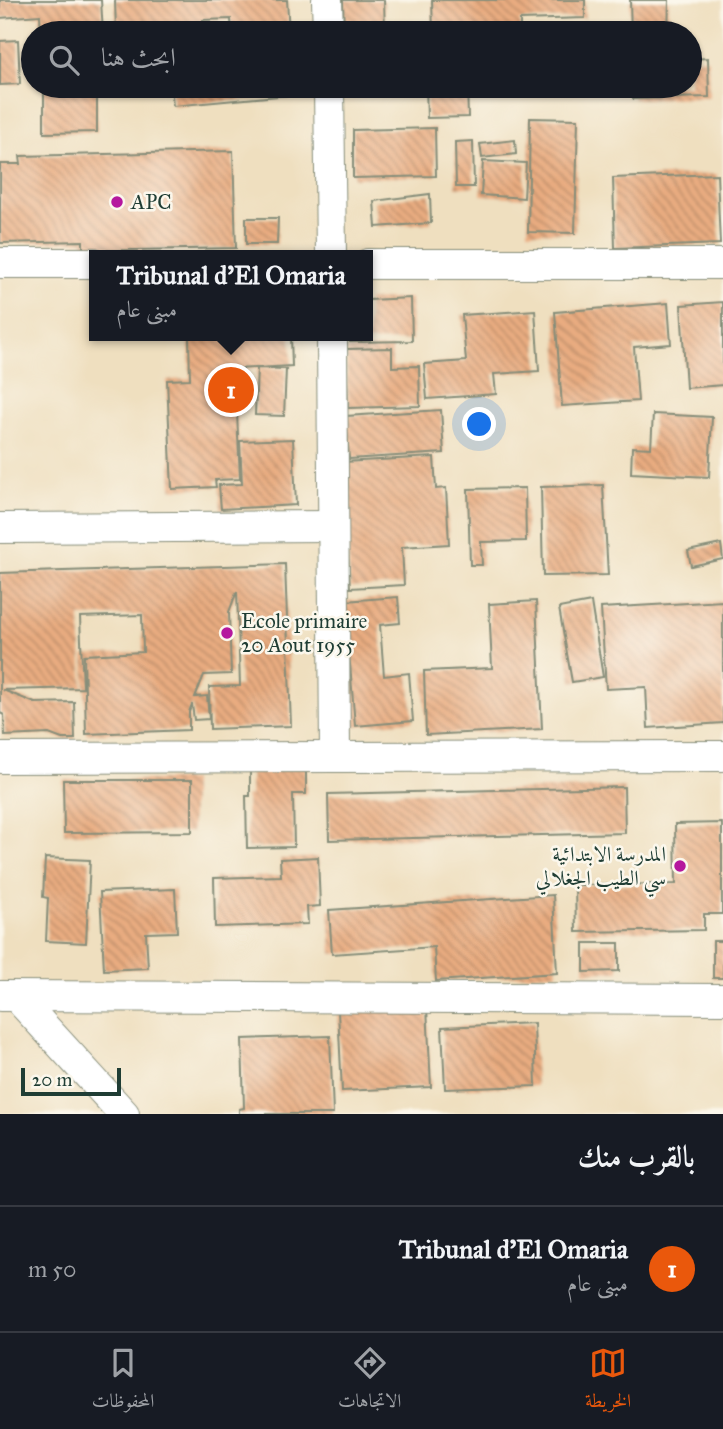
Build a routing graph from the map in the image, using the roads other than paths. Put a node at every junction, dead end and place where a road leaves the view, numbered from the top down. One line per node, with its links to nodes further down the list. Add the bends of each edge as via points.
1 (327, 0): 2 (street)
2 (328, 21)
3 (329, 98): 4 (street)
4 (331, 250)
5 (0, 263): 6 (street)
6 (89, 263)
7 (373, 264): 8 (street)
8 (723, 264)
9 (332, 341): 10 (street)
10 (333, 526): 11 (street); 13 (street)
11 (0, 528)
12 (723, 756): 13 (street)
13 (335, 757): 14 (street)
14 (0, 758)
15 (8, 996): 16 (street); 17 (street)
16 (723, 999)
17 (124, 1114)

